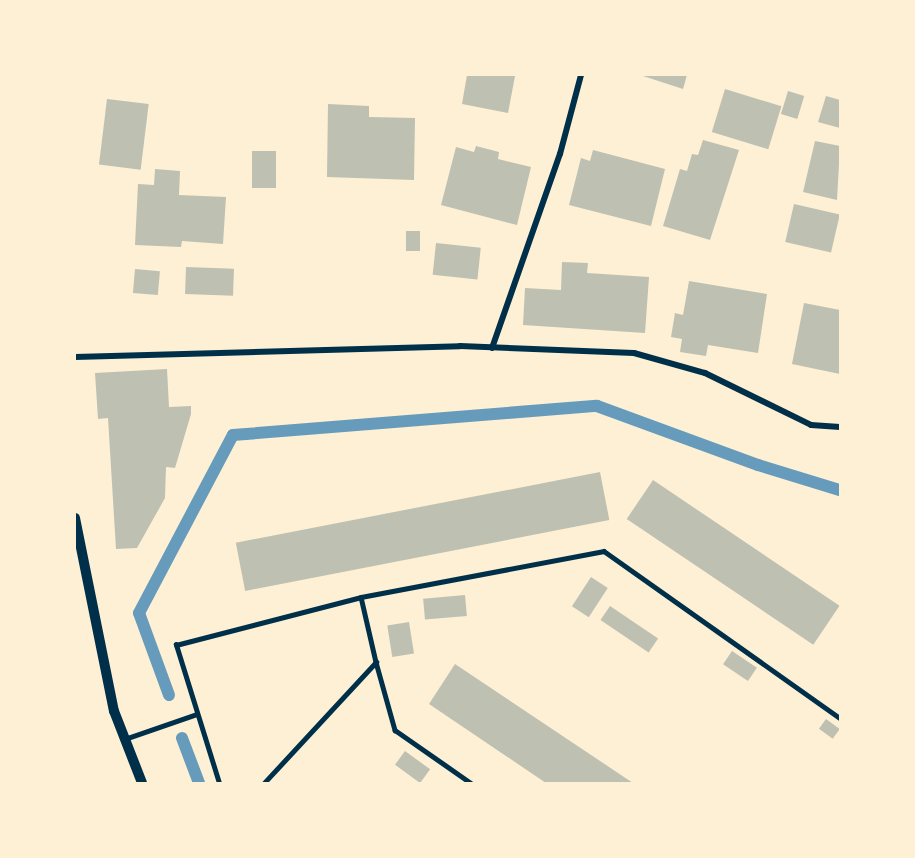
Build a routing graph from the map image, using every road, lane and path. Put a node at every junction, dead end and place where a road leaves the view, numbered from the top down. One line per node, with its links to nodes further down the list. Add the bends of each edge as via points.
1 (581, 75): 2 (street, via 560,154)
2 (492, 348): 3 (street); 4 (street, via 634,353 705,373 811,425)
3 (75, 357)
4 (840, 427)
5 (75, 518): 10 (street, via 114,711)
6 (360, 597): 7 (lane); 8 (lane, via 176,645); 9 (lane, via 604,552)
7 (376, 662): 13 (lane); 14 (lane, via 395,730)
8 (197, 714): 10 (lane); 12 (lane)
9 (840, 718)
10 (125, 739): 11 (street)
11 (142, 783)
12 (219, 783)
13 (264, 783)
14 (471, 783)

